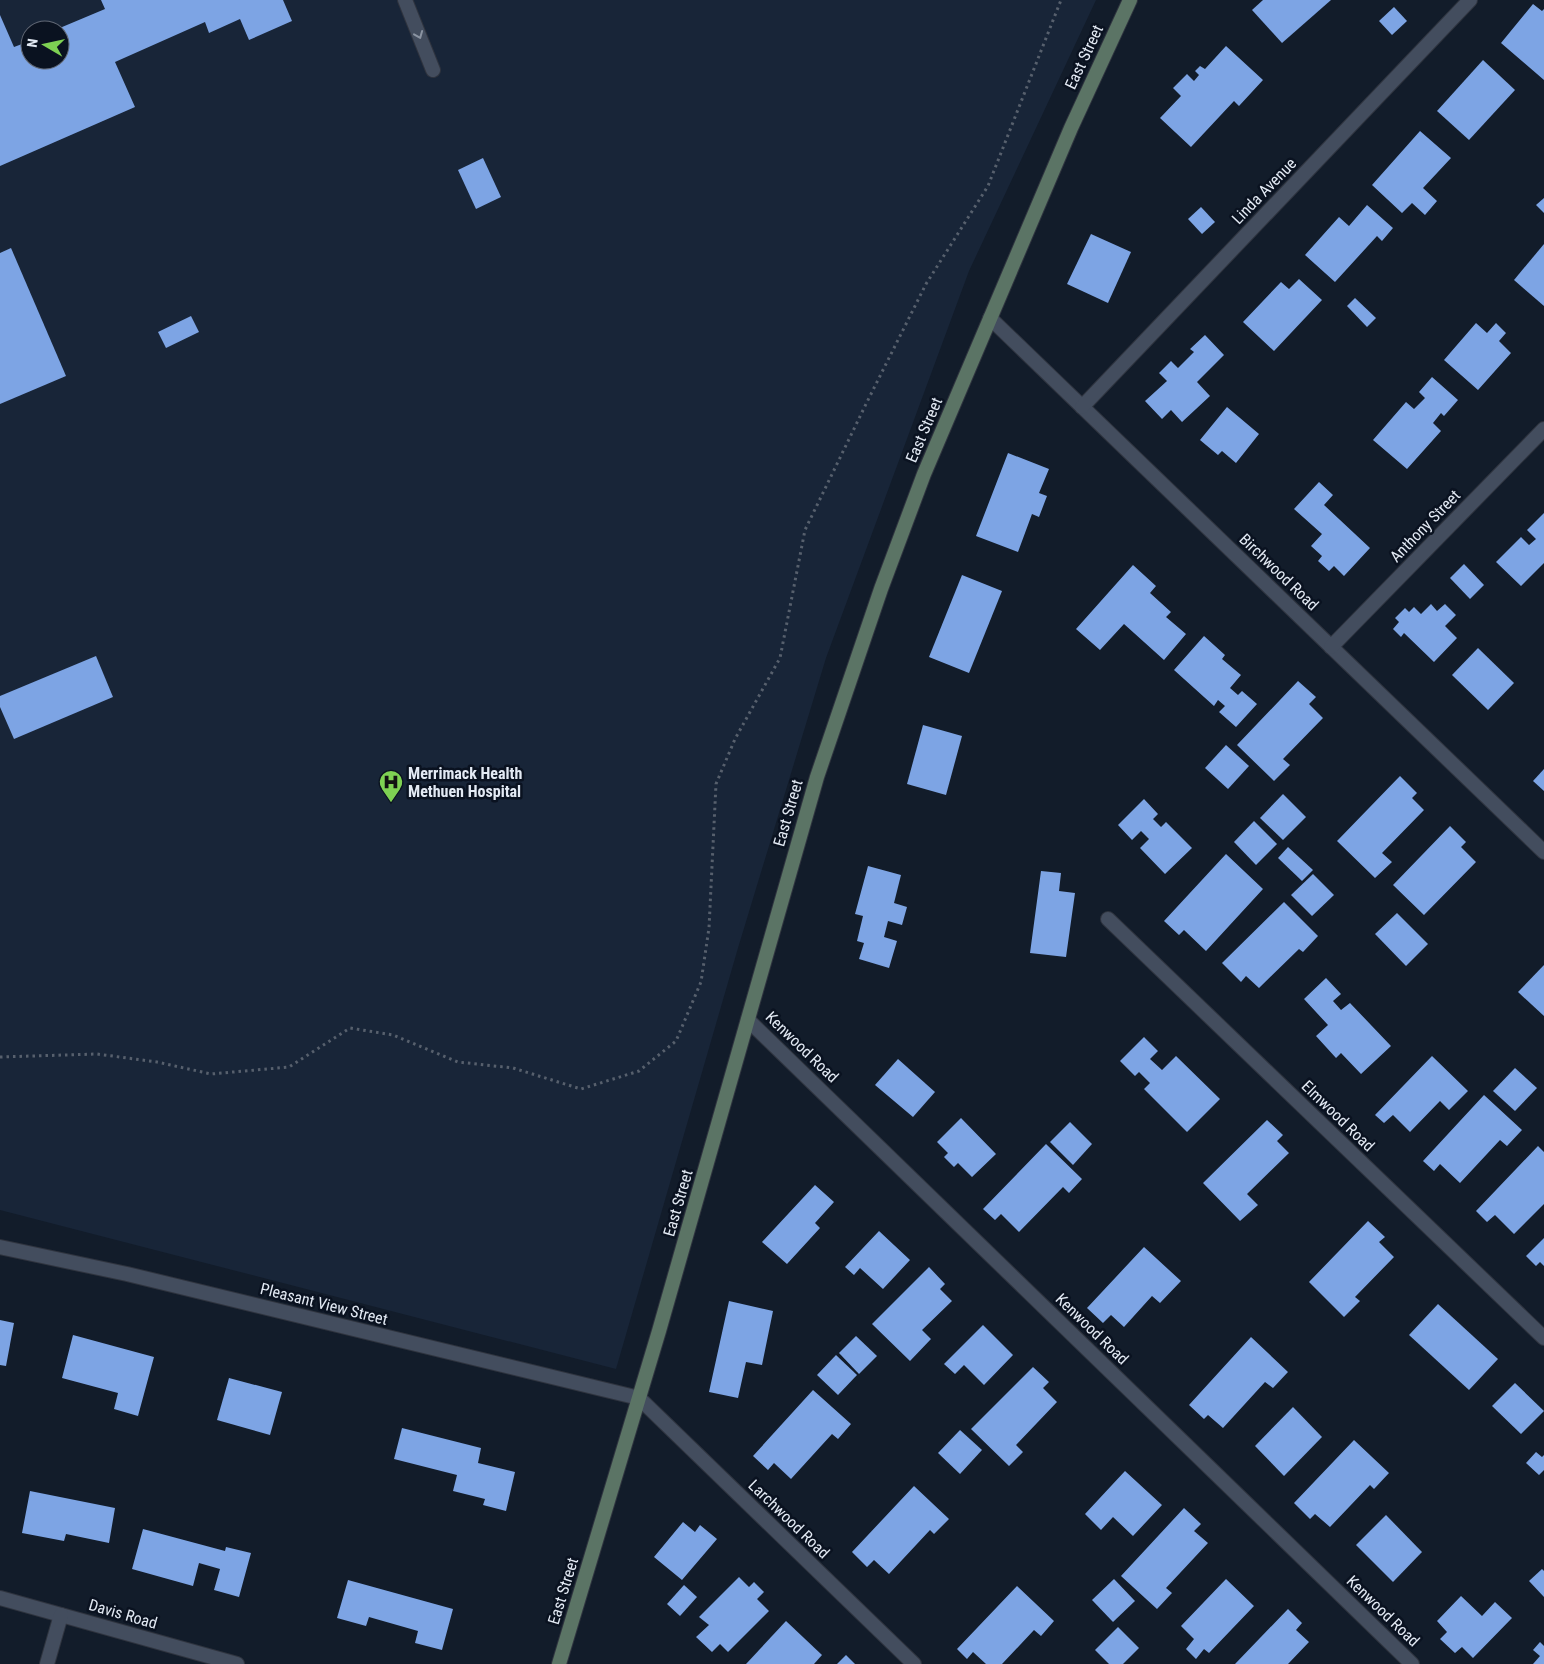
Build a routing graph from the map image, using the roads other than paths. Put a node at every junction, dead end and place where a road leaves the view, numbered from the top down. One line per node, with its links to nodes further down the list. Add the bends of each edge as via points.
1 (405, 0): 6 (street, one-way to 6)
2 (1130, 0): 5 (main road, East Street)
3 (1135, 0): 5 (street)
4 (1470, 0): 8 (street, Linda Avenue)
5 (1122, 18): 7 (main road, East Street)
6 (433, 70)
7 (990, 318): 8 (street, Birchwood Road); 13 (main road, East Street, via 924,474 839,711)
8 (1082, 407): 10 (street, Birchwood Road)
9 (1544, 429): 10 (street, Anthony Street)
10 (1331, 647): 11 (street, Birchwood Road)
11 (1544, 852)
12 (1108, 919): 15 (street, Elmwood Road)
13 (748, 1020): 16 (main road, East Street); 23 (street, Kenwood Road)
14 (0, 1247): 16 (street, Pleasant View Street, via 128,1274)
15 (1544, 1338)
16 (639, 1398): 21 (main road, East Street); 22 (street, Larchwood Road)
17 (0, 1598): 18 (street, Davis Road)
18 (61, 1615): 19 (street); 20 (street, Davis Road)
19 (47, 1664)
20 (237, 1664)
21 (559, 1664)
22 (914, 1664)
23 (1412, 1664)

